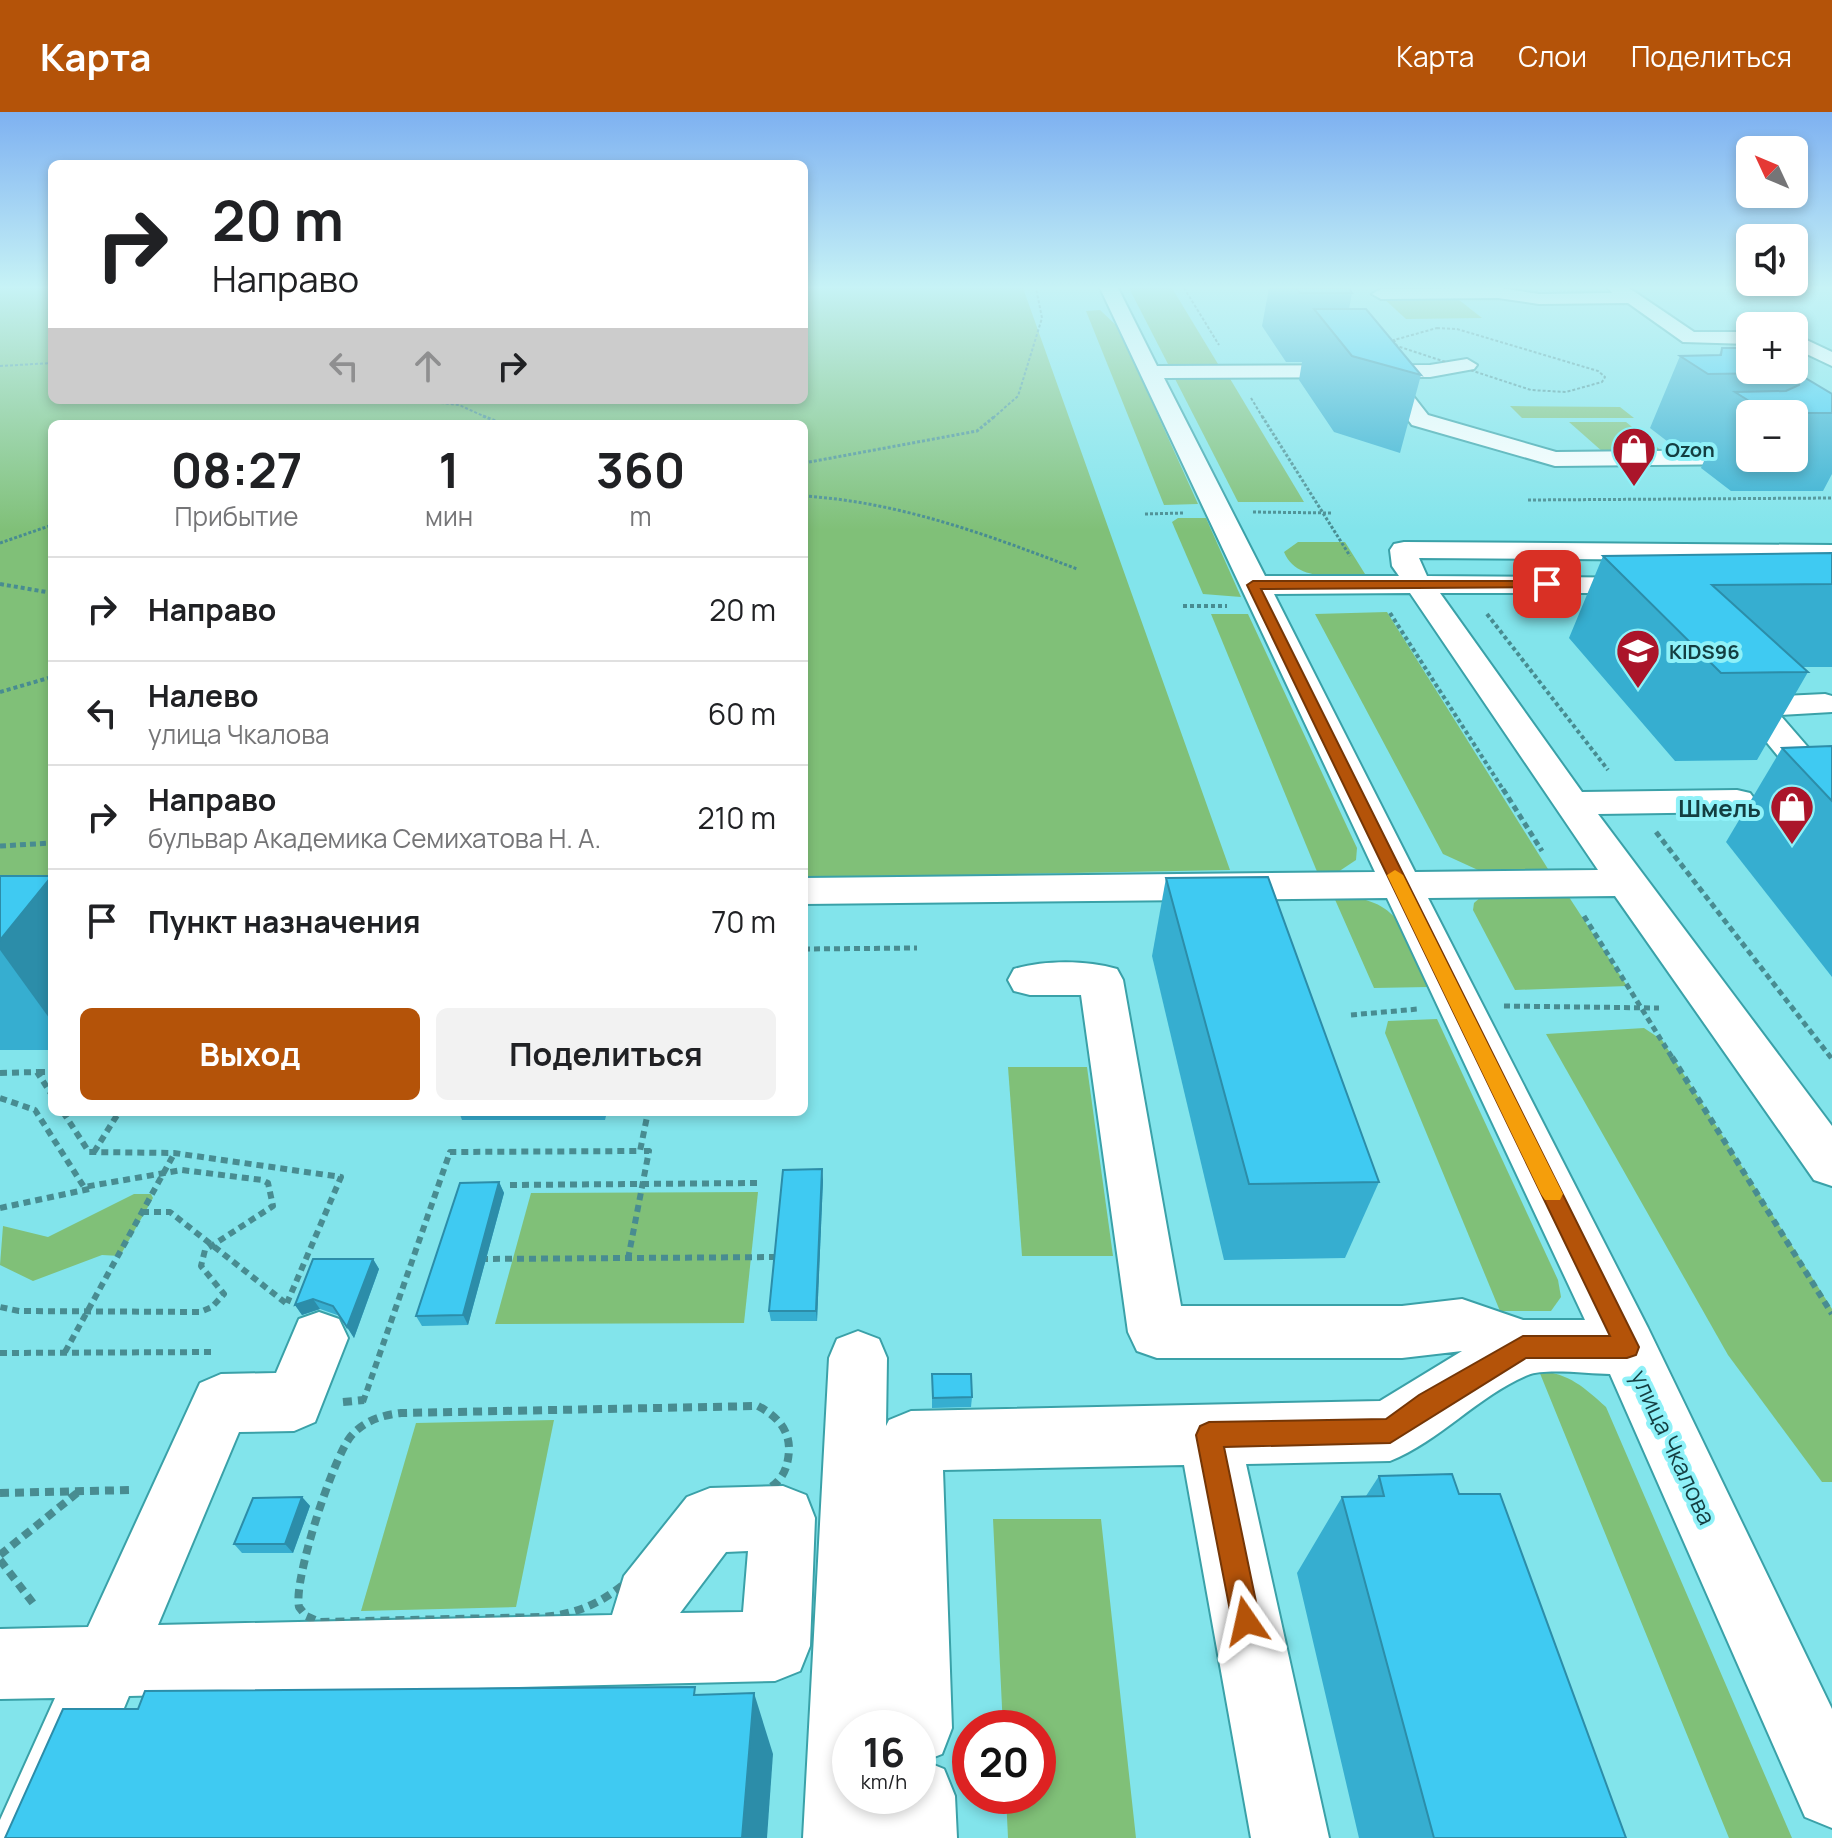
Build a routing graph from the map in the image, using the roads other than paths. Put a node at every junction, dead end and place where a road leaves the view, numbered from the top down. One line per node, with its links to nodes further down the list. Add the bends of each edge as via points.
1 (1150, 369): 4 (street, улица Чкалова)
2 (1378, 369): 5 (street)
3 (1445, 369): 5 (street)
4 (1152, 372): 5 (street); 11 (street, улица Чкалова)
5 (1388, 380): 7 (street, via 1420,420 1555,459)
6 (1676, 434): 7 (street)
7 (1707, 457): 8 (street)
8 (1736, 457)
9 (1832, 553): 12 (street, via 1404,550 1406,566)
10 (1673, 583): 12 (street)
11 (1253, 585): 12 (street); 17 (street, улица Чкалова)
12 (1420, 585): 15 (street)
13 (1825, 704): 14 (street, via 1753,705)
14 (1832, 799): 15 (street)
15 (1571, 803): 16 (street)
16 (1627, 883): 17 (street); 20 (street)
17 (1401, 888): 18 (street); 23 (street, улица Чкалова)
18 (808, 891)
19 (1030, 980): 22 (street, via 1101,980 1157,1332 1402,1332 1462,1325)
20 (1832, 1165)
21 (296, 1320): 27 (street, via 294,1402 221,1403)
22 (1523, 1347): 23 (street); 25 (street, via 1390,1431)
23 (1627, 1347): 30 (street, улица Чкалова)
24 (858, 1358): 33 (street)
25 (1209, 1435): 29 (street, via 911,1441); 35 (street)
26 (641, 1649): 27 (street)
27 (108, 1661): 28 (street); 32 (street)
28 (0, 1664)
29 (916, 1710)
30 (1832, 1790)
31 (917, 1814): 34 (street)
32 (31, 1838)
33 (842, 1838)
34 (918, 1838)
35 (1290, 1838)

